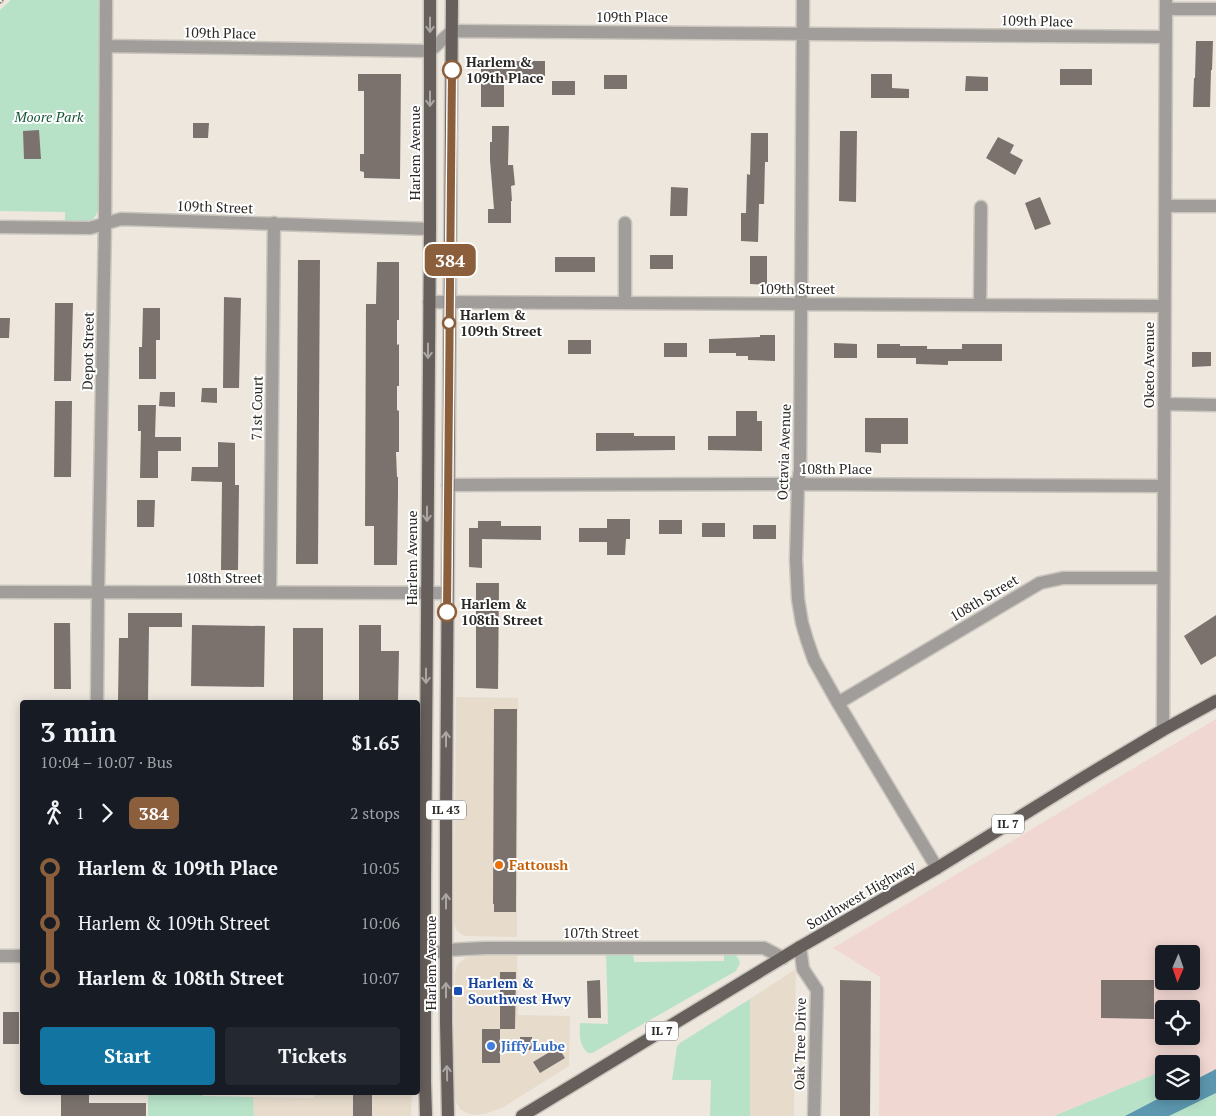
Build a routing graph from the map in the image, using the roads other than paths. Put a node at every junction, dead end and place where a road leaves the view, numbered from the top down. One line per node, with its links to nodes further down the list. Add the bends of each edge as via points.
1 (106, 0): 10 (street, Depot Street)
2 (430, 0): 11 (main road, Harlem Avenue / IL 43, one-way to 11)
3 (452, 0): 7 (main road, Harlem Avenue / IL 43)
4 (804, 0): 8 (street, Octavia Avenue)
5 (1166, 4): 6 (street); 9 (street, Oketo Avenue)
6 (1216, 8)
7 (452, 31): 8 (street, 109th Place); 11 (street); 21 (main road, Harlem Avenue / IL 43)
8 (803, 33): 9 (street, 109th Place); 23 (street, Octavia Avenue)
9 (1166, 38): 12 (street, Oketo Avenue)
10 (106, 46): 11 (street, 109th Place); 16 (street, Depot Street)
11 (430, 51): 19 (main road, Harlem Avenue / IL 43, one-way to 19)
12 (1165, 206): 13 (street); 25 (street, Oketo Avenue)
13 (1216, 206)
14 (981, 207): 24 (street)
15 (624, 223): 22 (street)
16 (105, 224): 17 (street, 109th Street, via 121,218); 18 (street, 109th Street, via 90,228); 33 (street, Depot Street)
17 (274, 224): 19 (street, 109th Street); 34 (street, 71st Court)
18 (0, 227)
19 (430, 228): 20 (main road, Harlem Avenue / IL 43)
20 (428, 302): 21 (street, 109th Street); 36 (main road, Harlem Avenue / IL 43, one-way to 36)
21 (450, 302): 22 (street, 109th Street); 29 (main road, Harlem Avenue / IL 43)
22 (625, 304): 23 (street, 109th Street)
23 (800, 304): 24 (street, 109th Street); 28 (street, Octavia Avenue)
24 (980, 305): 25 (street, 109th Street)
25 (1164, 306): 26 (street, Oketo Avenue)
26 (1164, 404): 27 (street); 30 (street, Oketo Avenue)
27 (1216, 405)
28 (798, 484): 29 (street, 108th Place); 30 (street, 108th Place); 39 (street, Octavia Avenue, via 796,560 802,623 814,660)
29 (448, 485): 35 (main road, Harlem Avenue / IL 43)
30 (1164, 486): 31 (street, Oketo Avenue)
31 (1163, 578): 39 (street, 108th Street, via 1063,578 1040,583); 40 (street, Oketo Avenue)
32 (0, 592): 33 (street, 108th Street)
33 (98, 592): 34 (street, 108th Street); 37 (street, Depot Street)
34 (270, 592): 36 (street, 108th Street)
35 (447, 592): 36 (street, 108th Street); 43 (main road, Harlem Avenue / IL 43, one-way to 35)
36 (427, 593): 46 (main road, Harlem Avenue / IL 43, one-way to 46)
37 (97, 700)
38 (1216, 701): 40 (main road, Southwest Highway / IL 7)
39 (838, 703): 41 (street, Octavia Avenue)
40 (1163, 730): 41 (main road, Southwest Highway / IL 7)
41 (938, 868): 42 (main road, Southwest Highway / IL 7)
42 (800, 947): 47 (main road, Southwest Highway / IL 7); 51 (street, Oak Tree Drive, via 803,968 817,990)
43 (446, 950): 46 (street, 107th Street); 47 (street, 107th Street, via 764,948); 48 (main road, Harlem Avenue / IL 43, one-way to 43)
44 (0, 956): 45 (street)
45 (20, 956)
46 (421, 956): 49 (main road, Harlem Avenue / IL 43)
47 (782, 958): 50 (main road, Southwest Highway / IL 7)
48 (449, 1115)
49 (426, 1116)
50 (522, 1116)
51 (814, 1116)

